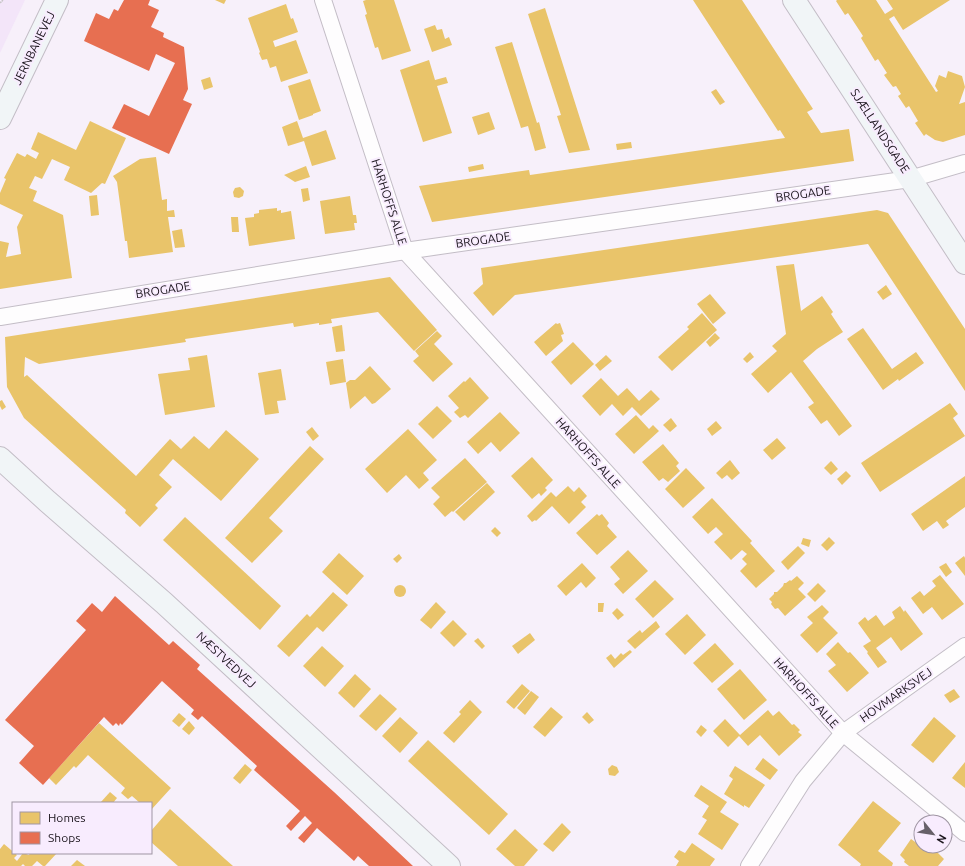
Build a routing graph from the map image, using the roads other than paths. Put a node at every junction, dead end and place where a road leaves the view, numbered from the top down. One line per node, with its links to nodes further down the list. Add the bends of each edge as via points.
1 (57, 0): 4 (street, JERNBANEVEJ)
2 (323, 0): 7 (street, HARHOFFS ALLE)
3 (794, 0): 6 (street, SJÆLLANDSGADE)
4 (0, 118)
5 (965, 163): 6 (street, BROGADE)
6 (910, 179): 7 (street, BROGADE); 8 (street, SJÆLLANDSGADE)
7 (405, 251): 9 (street, BROGADE); 12 (street, HARHOFFS ALLE)
8 (965, 263)
9 (0, 317)
10 (0, 458): 14 (street, NÆSTVEDVEJ, via 164,603)
11 (965, 646): 12 (street, HOVMARKSVEJ)
12 (843, 733): 13 (street, HARHOFFS ALLE); 15 (street, HOVMARKSVEJ, via 803,781)
13 (965, 833)
14 (449, 866)
15 (749, 866)

